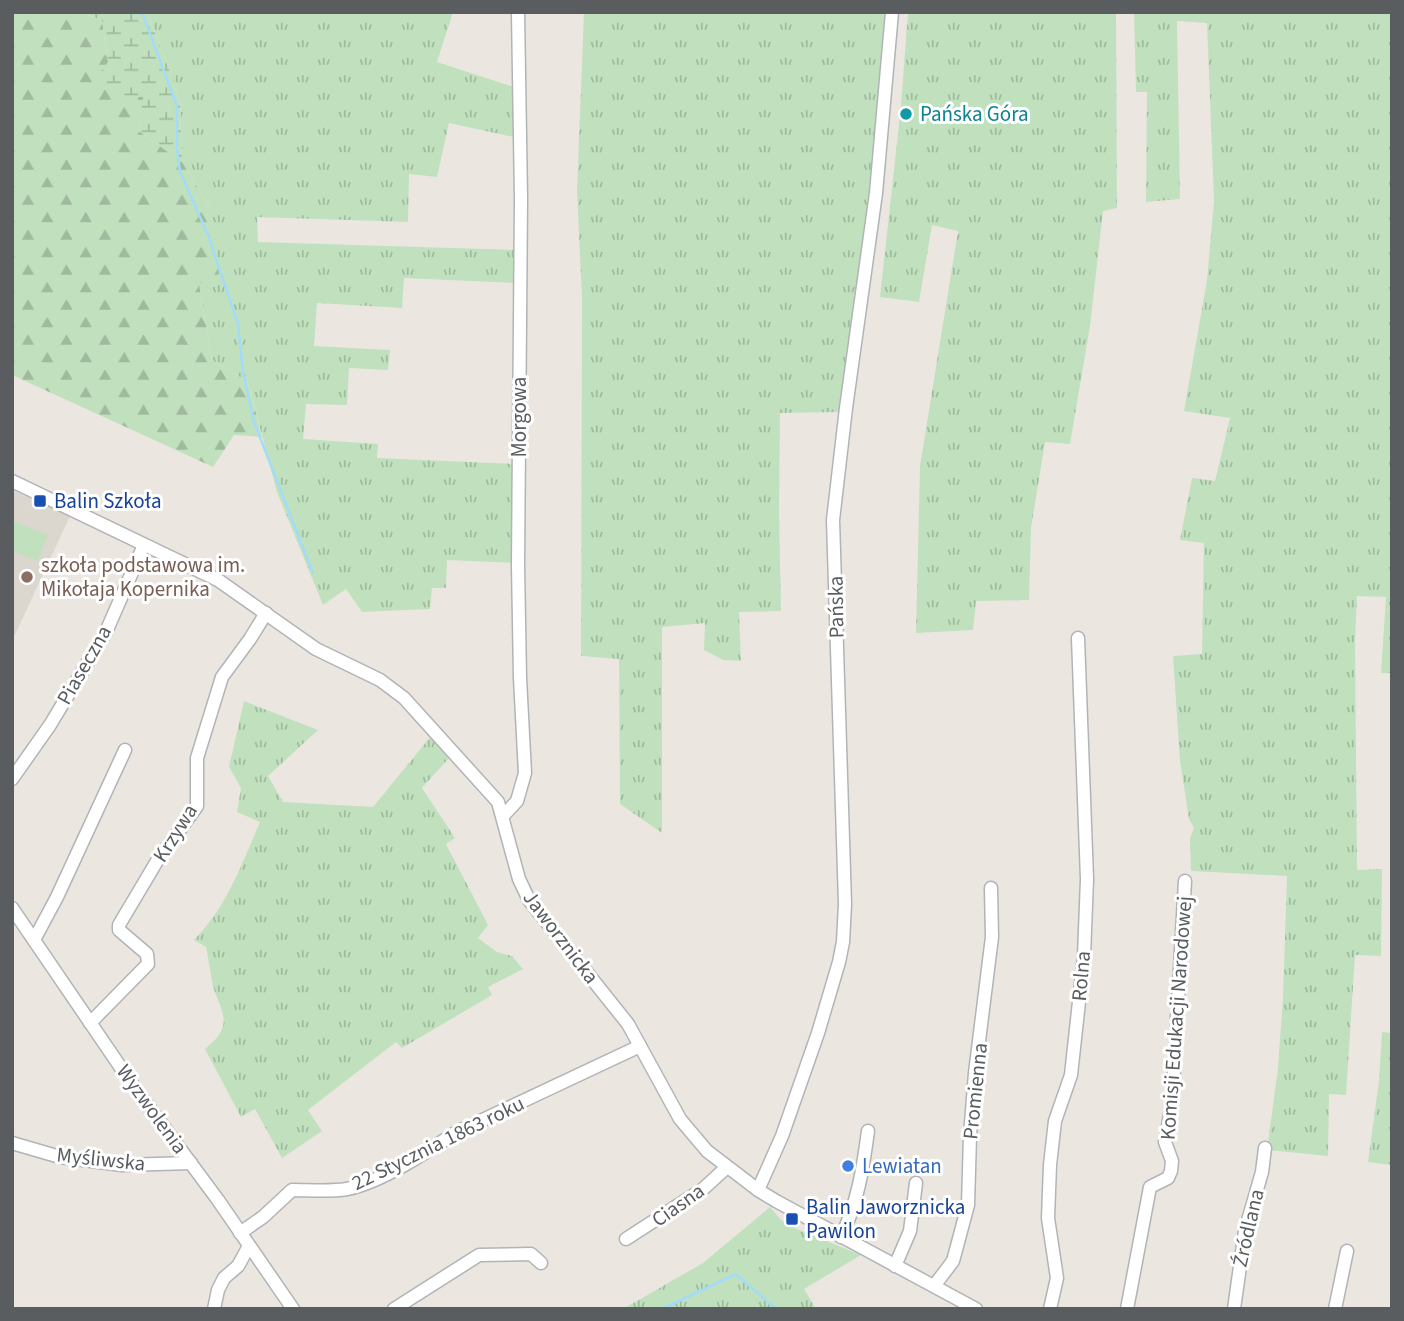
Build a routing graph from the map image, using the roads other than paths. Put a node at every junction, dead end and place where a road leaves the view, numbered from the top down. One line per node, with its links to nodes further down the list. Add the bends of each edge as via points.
1 (518, 12): 9 (street, Morgowa, via 518,565 525,773 516,801)
2 (892, 12): 22 (street, Pańska, via 876,193 833,520 843,942 818,1033)
3 (12, 481): 4 (street, Jaworznicka)
4 (144, 545): 5 (street, Jaworznicka, via 218,580); 8 (street, Piaseczna, via 106,632)
5 (266, 613): 9 (street, Jaworznicka, via 316,649 380,680 404,698 490,790); 14 (street, Krzywa, via 222,677 197,758 197,806 119,925 147,954 148,964)
6 (1078, 638): 35 (street, Rolna, via 1087,892 1071,1075 1055,1121 1050,1165 1048,1218 1057,1278)
7 (125, 750): 13 (street)
8 (12, 779)
9 (503, 816): 15 (street, Jaworznicka, via 529,900 628,1024)
10 (1185, 881): 36 (street, Komisji Edukacji Narodowej, via 1172,1104 1165,1142 1171,1171 1168,1178 1150,1187)
11 (991, 888): 30 (street, Promienna, via 992,937 974,1086 968,1205 953,1261)
12 (12, 908): 13 (street, Wyzwolenia)
13 (34, 940): 14 (street, Wyzwolenia)
14 (90, 1023): 19 (street, Wyzwolenia)
15 (640, 1046): 20 (street, Jaworznicka, via 680,1119); 23 (street, 22 Stycznia 1863 roku, via 455,1133 369,1182 335,1191 292,1190)
16 (869, 1131): 24 (street, via 862,1179)
17 (12, 1143): 19 (street, Myśliwska, via 60,1157 122,1165)
18 (1265, 1148): 37 (street, Źródlana, via 1245,1231)
19 (191, 1163): 23 (street, Wyzwolenia)
20 (727, 1167): 22 (street, Jaworznicka); 25 (street, Ciasna, via 703,1189)
21 (916, 1183): 29 (street, via 910,1231)
22 (758, 1190): 24 (street, Jaworznicka)
23 (240, 1233): 26 (street, Wyzwolenia)
24 (841, 1237): 29 (street, Jaworznicka)
25 (626, 1239)
26 (248, 1246): 31 (street, Wyzwolenia); 32 (street, via 218,1290)
27 (1347, 1251): 38 (street)
28 (541, 1263): 33 (street, via 531,1254 479,1255)
29 (895, 1266): 30 (street, Jaworznicka)
30 (934, 1286): 34 (street, Jaworznicka)
31 (289, 1308)
32 (214, 1309)
33 (394, 1309)
34 (976, 1309)
35 (1050, 1309)
36 (1127, 1309)
37 (1234, 1309)
38 (1335, 1309)

